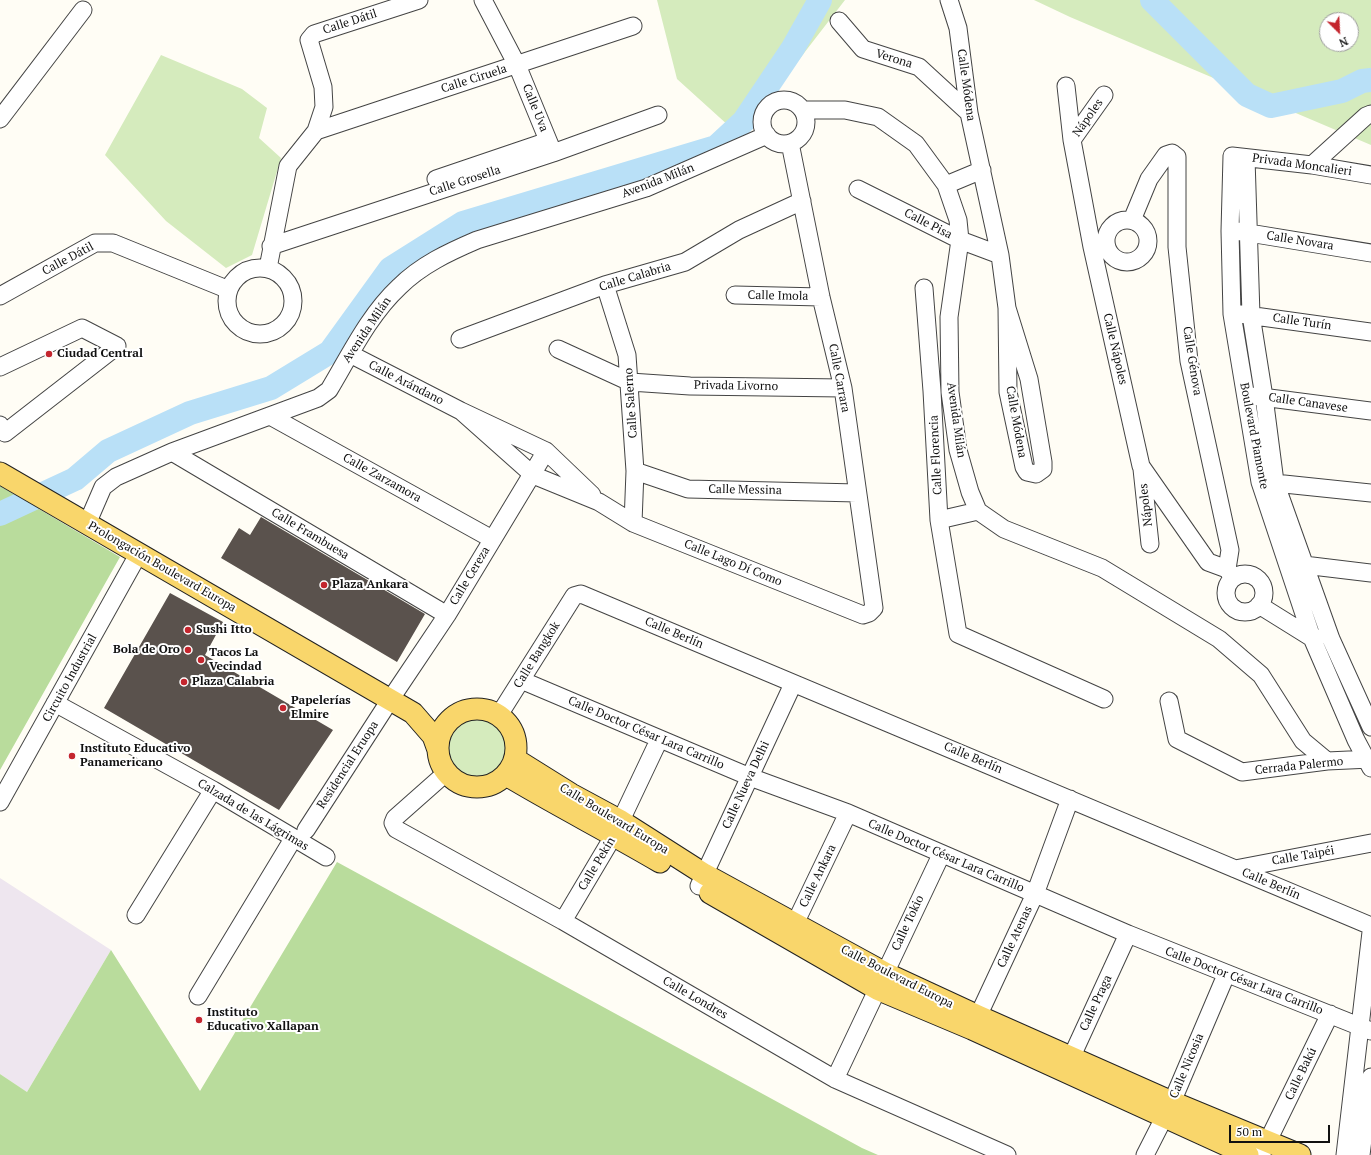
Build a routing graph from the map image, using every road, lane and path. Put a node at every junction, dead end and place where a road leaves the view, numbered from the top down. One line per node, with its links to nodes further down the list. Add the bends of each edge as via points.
1 (419, 0): 15 (street, Calle Dátil, via 314,34 309,40 323,87 324,107)
2 (482, 0): 7 (street, Calle Uva)
3 (949, 0): 11 (street, Calle Módena, via 958,28)
4 (83, 10): 14 (street)
5 (839, 21): 11 (street, Verona, via 863,49 919,67)
6 (633, 26): 7 (street, Calle Ciruela)
7 (517, 65): 15 (street, Calle Ciruela); 19 (street, Calle Uva)
8 (1066, 86): 17 (street, Calle Nápoles)
9 (1104, 96): 17 (street, Nápoles)
10 (803, 110): 16 (street, via 792,101 778,101 772,104 764,115 763,129); 18 (street, via 806,116 805,130); 24 (street, Avenida Milán, via 845,110 878,117 916,144)
11 (969, 113): 22 (street, Calle Módena)
12 (1371, 114): 21 (street)
13 (658, 115): 19 (street, Calle Grosella)
14 (0, 120)
15 (316, 131): 30 (street, Calle Dátil, via 288,166)
16 (767, 135): 18 (street, via 777,143); 48 (street, Avenida Milán, via 646,188 477,240 451,251 423,267 398,287 379,309)
17 (1072, 140): 32 (street, Calle Nápoles)
18 (790, 144): 26 (street, Calle Carrara)
19 (550, 147): 30 (street, Calle Grosella)
20 (1239, 157): 21 (street, Privada Moncalieri); 28 (street, Boulevard Piamonte); 29 (street, Boulevard Piamonte)
21 (1312, 165): 23 (street, Privada Moncalieri)
22 (982, 170): 24 (street); 34 (street, Calle Módena)
23 (1371, 175)
24 (946, 186): 31 (street, Avenida Milán, via 958,220)
25 (858, 189): 31 (street, Calle Pisa)
26 (802, 201): 36 (street, Calle Calabria, via 739,230 685,262); 41 (street, Calle Carrara)
27 (1132, 220): 32 (street, via 1116,222); 32 (street, via 1140,223 1148,238 1144,254 1134,261 1121,261); 78 (street, Calle Génova, via 1149,179 1166,155 1172,153 1177,157 1177,247 1189,361 1230,550)
28 (1230, 231): 29 (street, Calle Novara); 43 (street, Boulevard Piamonte)
29 (1247, 232): 33 (street, Calle Novara); 44 (street, Boulevard Piamonte)
30 (272, 240): 35 (street, Calle Dátil)
31 (960, 240): 34 (street, Calle Pisa); 53 (street, Avenida Milán, via 949,317)
32 (1099, 245): 62 (street, Calle Nápoles)
33 (1371, 253)
34 (1000, 255): 42 (street, Calle Módena)
35 (268, 268): 38 (street, via 244,272 233,281); 38 (street, via 279,273 287,281 294,302 289,319 276,331 254,334 243,330 228,312 226,301)
36 (605, 285): 46 (street, Calle Calabria); 50 (street, Calle Salerno, via 627,355)
37 (924, 288): 52 (street, Calle Florencia)
38 (229, 290): 39 (street, Calle Dátil, via 113,243 95,243)
39 (0, 296)
40 (735, 296): 41 (street, Calle Imola)
41 (821, 298): 51 (street, Calle Carrara)
42 (1007, 308): 42 (street, Calle Módena, via 1029,379 1043,462 1043,469 1036,474 1027,472 1024,467 1008,392)
43 (1232, 314): 44 (street, Calle Turín); 54 (street, Boulevard Piamonte)
44 (1251, 315): 45 (street, Calle Turín); 55 (street, Boulevard Piamonte)
45 (1371, 332)
46 (460, 339)
47 (558, 349): 50 (street)
48 (350, 354): 56 (street, Calle Arándano); 58 (street, Avenida Milán, via 329,390 318,398)
49 (0, 367): 59 (street, via 82,328 117,346 5,433)
50 (630, 382): 51 (street, Privada Livorno, via 690,386); 63 (street, Calle Salerno)
51 (843, 388): 67 (street, Calle Carrara)
52 (932, 391): 53 (street); 71 (street, Calle Florencia)
53 (950, 392): 70 (street, Avenida Milán, via 958,450)
54 (1246, 396): 55 (street, Calle Canavese); 66 (street, Boulevard Piamonte)
55 (1264, 397): 57 (street, Calle Canavese); 66 (street, Boulevard Piamonte)
56 (461, 411): 60 (street, Calle Arándano); 65 (street, Calle Arándano)
57 (1371, 411)
58 (272, 416): 61 (street, Avenida Milán); 74 (street, Calle Zarzamora)
59 (0, 425)
60 (546, 451): 65 (street, Calle Cereza); 69 (street, Calle Lago Dí Como)
61 (172, 452): 72 (street, Avenida Milán, via 116,477 104,487); 83 (street, Calle Frambuesa)
62 (1141, 466): 75 (street, Nápoles); 78 (street, Calle Nápoles, via 1208,562)
63 (635, 471): 67 (street, Calle Messina, via 688,489); 73 (street, Calle Salerno)
64 (0, 473): 72 (main road, Prolongación Boulevard Europa)
65 (533, 475): 69 (street, Calle Lago Dí Como); 74 (street, Calle Cereza)
66 (1267, 482): 68 (street); 77 (street, Boulevard Piamonte)
67 (857, 493): 82 (street, Calle Carrara, via 874,608)
68 (1371, 493)
69 (599, 502): 73 (street, Calle Lago Dí Como)
70 (978, 511): 71 (street); 99 (street, via 1004,529 1102,568 1219,639 1261,675 1303,741)
71 (939, 520): 88 (street, Calle Florencia, via 958,634)
72 (82, 521): 76 (main road, Prolongación Boulevard Europa)
73 (633, 523): 82 (street, Calle Lago Dí Como, via 863,615)
74 (492, 539): 83 (street, Calle Cereza)
75 (1150, 544)
76 (139, 553): 89 (main road, Prolongación Boulevard Europa); 91 (street, Circuito Industrial)
77 (1297, 567): 79 (street); 84 (street, Boulevard Piamonte); 85 (street, Boulevard Piamonte)
78 (1230, 573): 81 (street, Calle Nápoles, via 1256,578 1263,587); 81 (street, via 1226,594 1231,606 1236,610 1248,611)
79 (1371, 573)
80 (574, 596): 86 (street, Calle Bangkok); 87 (street, Calle Berlín, via 581,594)
81 (1259, 605): 84 (street)
82 (869, 613)
83 (447, 615): 89 (street, Calle Cereza)
84 (1312, 638): 85 (street); 97 (street, Boulevard Piamonte)
85 (1331, 639): 95 (street, Boulevard Piamonte)
86 (520, 680): 93 (street, Calle Bangkok); 96 (street, Calle Doctor César Lara Carrillo)
87 (793, 684): 103 (street, Calle Nueva Delhi); 105 (street, Calle Berlín)
88 (1104, 699)
89 (390, 700): 92 (main road, Prolongación Boulevard Europa); 109 (street, Residencial Eruopa)
90 (1169, 701): 99 (street, Cerrada Palermo, via 1176,739 1242,772)
91 (56, 703): 104 (street, Calzada de las Lágrimas); 106 (street, Circuito Industrial)
92 (413, 713): 94 (main road, Prolongación Boulevard Europa); 98 (main road, Prolongación Boulevard Europa, via 433,736)
93 (499, 715): 94 (main road, via 488,710 475,709); 101 (main road, via 508,723 514,734 516,747)
94 (452, 718): 98 (main road, via 439,739)
95 (1371, 727)
96 (659, 740): 103 (street, Calle Doctor César Lara Carrillo); 108 (street, Calle Pekín)
97 (1363, 740): 100 (street, Boulevard Piamonte)
98 (438, 750): 102 (main road)
99 (1327, 761): 100 (street, Cerrada Palermo)
100 (1369, 762)
101 (510, 767): 102 (main road, via 495,783 482,786 469,786 457,781); 108 (main road, Calle Boulevard Europa, via 567,802)
102 (447, 772): 117 (street, Calle Londres, via 395,818 396,828)
103 (750, 777): 107 (street, Calle Doctor César Lara Carrillo); 114 (street, Calle Nueva Delhi)
104 (213, 790): 109 (street, Calzada de las Lágrimas); 116 (street)
105 (1070, 799): 113 (street, Calle Berlín); 115 (street, Calle Atenas)
106 (0, 802)
107 (848, 814): 111 (street, Calle Doctor César Lara Carrillo); 119 (street, Calle Ankara)
108 (617, 828): 114 (main road, Calle Boulevard Europa); 117 (street, Calle Pekín)
109 (299, 834): 112 (street, Calzada de las Lágrimas); 125 (street, Residencial Eruopa)
110 (1371, 843): 113 (street, Calle Taipéi)
111 (941, 855): 115 (street, Calle Doctor César Lara Carrillo); 123 (street, Calle Tokio)
112 (326, 857)
113 (1235, 869): 118 (street, Calle Berlín)
114 (702, 880): 119 (main road, Calle Boulevard Europa)
115 (1035, 894): 121 (street, Calle Doctor César Lara Carrillo); 127 (street, Calle Atenas)
116 (136, 915)
117 (563, 921): 131 (street, Calle Londres)
118 (1371, 926)
119 (792, 931): 123 (main road, Calle Boulevard Europa, via 827,959)
120 (1371, 932): 124 (street)
121 (1128, 934): 122 (street, Calle Doctor César Lara Carrillo); 129 (street, Calle Praga)
122 (1226, 974): 126 (street, Calle Doctor César Lara Carrillo); 132 (street, Calle Nicosia)
123 (881, 981): 127 (main road, Calle Boulevard Europa); 131 (street, Calle Tokio)
124 (1368, 988): 128 (street)
125 (198, 996)
126 (1330, 1014): 128 (street, Calle Doctor César Lara Carrillo); 133 (street, Calle Bakú)
127 (975, 1023): 129 (main road, Calle Boulevard Europa)
128 (1366, 1028): 138 (street)
129 (1068, 1064): 132 (main road, Calle Boulevard Europa)
130 (1371, 1077): 139 (street)
131 (835, 1079): 134 (street, Calle Londres)
132 (1168, 1110): 133 (main road, Calle Boulevard Europa); 135 (street, Calle Nicosia); 136 (main road, Calle Boulevard Europa)
133 (1264, 1148): 137 (main road, Calle Boulevard Europa)
134 (1007, 1155)
135 (1145, 1155)
136 (1248, 1155)
137 (1300, 1155)
138 (1345, 1155)
139 (1361, 1155)

